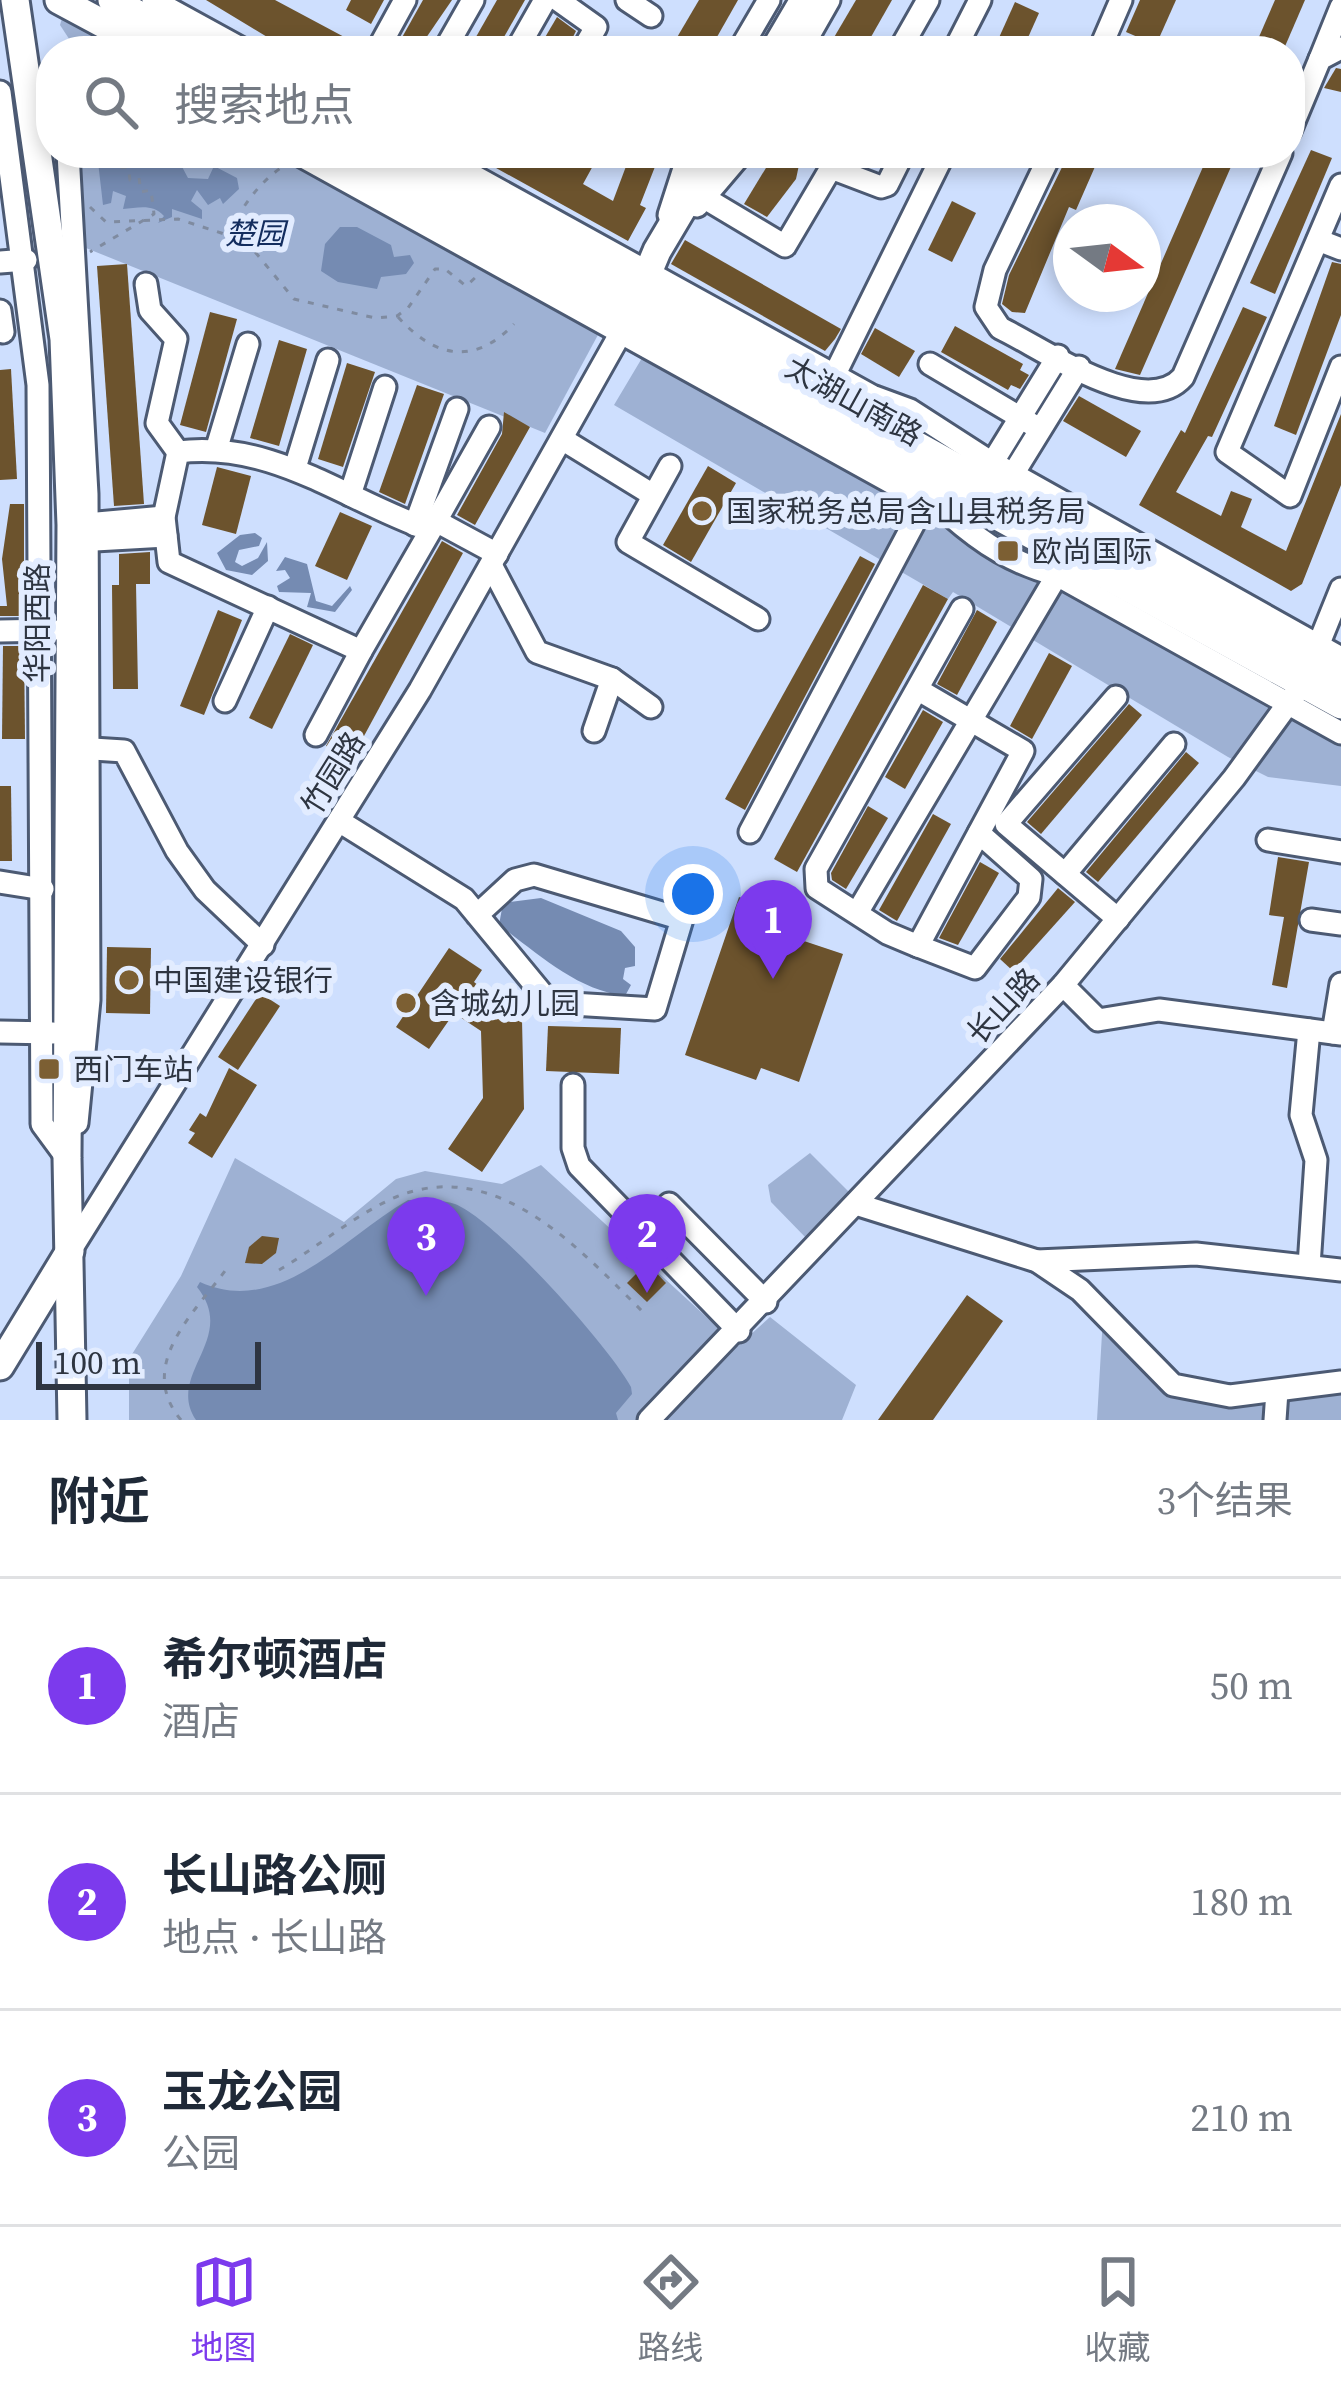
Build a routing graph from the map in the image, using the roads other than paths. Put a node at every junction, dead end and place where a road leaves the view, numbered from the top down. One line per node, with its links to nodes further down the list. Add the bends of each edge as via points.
1 (15, 0): 36 (main road, 华阳西路)
2 (59, 0): 18 (main road)
3 (112, 0): 19 (main road)
4 (153, 0): 20 (street)
5 (406, 0): 21 (street)
6 (472, 0): 22 (street)
7 (545, 0): 23 (street)
8 (558, 0): 24 (street, via 596,27)
9 (627, 0): 17 (street)
10 (769, 0): 25 (street)
11 (804, 0): 26 (main road)
12 (829, 0): 27 (street)
13 (928, 0): 28 (street)
14 (980, 0): 29 (street)
15 (1121, 0): 30 (street)
16 (1341, 7): 32 (street)
17 (652, 16)
18 (124, 36)
19 (177, 36)
20 (219, 36)
21 (392, 36)
22 (452, 36)
23 (525, 36)
24 (591, 36)
25 (748, 36)
26 (783, 36)
27 (809, 36)
28 (908, 36)
29 (962, 36)
30 (1106, 36)
31 (1341, 48): 32 (street)
32 (1320, 59): 34 (street)
33 (0, 92): 57 (street)
34 (1305, 95)
35 (36, 129): 36 (main road)
36 (34, 133): 37 (main road, 华阳西路)
37 (36, 147)
38 (39, 168): 82 (main road, 华阳西路, via 64,339)
39 (68, 168): 82 (street)
40 (318, 168): 60 (street)
41 (370, 168): 60 (main road, 太湖山南路)
42 (415, 168): 60 (main road, 太湖山南路)
43 (454, 168): 60 (street)
44 (684, 168): 60 (street)
45 (706, 168): 54 (main road)
46 (731, 168): 60 (street)
47 (832, 168): 54 (street, via 785,246)
48 (848, 168): 49 (street, via 881,187)
49 (896, 168)
50 (937, 168): 67 (street)
51 (1044, 168): 63 (street, via 986,307 1000,328)
52 (1275, 168): 63 (street, via 1173,388 1143,394)
53 (1341, 185): 55 (street)
54 (693, 191): 60 (main road)
55 (1318, 240): 56 (street); 65 (street, via 1227,452 1290,496)
56 (1341, 249)
57 (26, 260): 58 (street); 114 (street, via 38,385)
58 (0, 262)
59 (146, 284): 73 (street, via 150,310 176,339 157,423)
60 (639, 293): 67 (main road, 太湖山南路); 67 (street); 71 (street, 竹园路); 77 (street)
61 (248, 344): 72 (street)
62 (328, 359): 75 (street)
63 (1068, 362): 69 (street)
64 (930, 364): 69 (street)
65 (1341, 367)
66 (385, 387): 78 (street)
67 (824, 396): 76 (main road, 太湖山南路); 77 (main road, 太湖山南路)
68 (457, 410): 80 (street)
69 (1030, 423): 76 (street)
70 (489, 427): 80 (street)
71 (562, 439): 79 (street); 83 (street, 竹园路)
72 (218, 447): 73 (street); 75 (street)
73 (178, 452): 81 (street)
74 (670, 466): 79 (street)
75 (295, 468): 78 (street)
76 (997, 478): 93 (main road, 太湖山南路)
77 (931, 492): 84 (main road, 太湖山南路); 108 (street)
78 (350, 495): 80 (street)
79 (653, 495): 88 (street, via 628,542)
80 (427, 525): 83 (street); 91 (street)
81 (165, 526): 82 (street); 86 (street, via 169,562)
82 (79, 533): 89 (main road, 华阳西路); 106 (street)
83 (494, 560): 94 (street, via 537,652); 107 (street, 竹园路)
84 (1064, 565): 93 (main road, 太湖山南路); 101 (street)
85 (1341, 589): 93 (street, 长山路)
86 (268, 607): 91 (street); 98 (street)
87 (962, 609): 96 (street)
88 (758, 619)
89 (70, 630): 90 (street); 106 (main road, 华阳西路)
90 (0, 632)
91 (361, 650): 104 (street)
92 (1341, 658): 93 (street)
93 (1306, 674): 95 (main road, 太湖山南路); 99 (main road, 太湖山南路); 103 (street); 117 (street, 长山路)
94 (612, 680): 100 (street); 102 (street)
95 (1341, 680)
96 (917, 689): 101 (street); 115 (street, via 813,880)
97 (1116, 697): 112 (street, via 1006,824)
98 (225, 701)
99 (1341, 705)
100 (651, 707)
101 (970, 721): 109 (street, via 1023,752); 115 (street)
102 (594, 731)
103 (1341, 733)
104 (316, 735)
105 (1174, 744): 112 (street)
106 (79, 748): 120 (street, via 124,752 205,890); 126 (main road, 华阳西路); 129 (street, via 89,1000 80,1111)
107 (339, 821): 116 (street); 120 (street, 竹园路)
108 (751, 832)
109 (979, 832): 121 (street); 121 (street, via 1030,879 1029,897 976,968)
110 (1268, 840): 111 (street)
111 (1341, 852)
112 (1065, 874): 117 (street)
113 (0, 882): 114 (street)
114 (44, 889): 126 (street)
115 (857, 913): 121 (street)
116 (477, 915): 116 (street, via 555,1003 655,1009 682,919 534,875 515,880)
117 (1118, 919): 123 (street, 长山路)
118 (1311, 920): 119 (street)
119 (1341, 924)
120 (263, 945): 132 (street, 竹园路)
121 (918, 946)
122 (1341, 984): 127 (street)
123 (1063, 986): 124 (street, via 1098,1020 1159,1010); 131 (street, 长山路)
124 (1310, 1030): 127 (street); 134 (street, via 1301,1115 1316,1160)
125 (0, 1032): 126 (street)
126 (55, 1033): 129 (main road, 华阳西路)
127 (1337, 1034)
128 (573, 1085): 137 (street, via 579,1166)
129 (67, 1158): 132 (main road, 华阳西路)
130 (669, 1204): 136 (street)
131 (859, 1205): 133 (street); 136 (street, 长山路)
132 (70, 1251): 138 (main road); 141 (main road, 华阳西路)
133 (1037, 1261): 134 (street, via 1196,1254); 140 (street, via 1080,1290 1174,1385 1230,1396)
134 (1309, 1266): 135 (street)
135 (1341, 1270)
136 (766, 1302): 137 (street, 长山路)
137 (739, 1331): 142 (street, 长山路)
138 (0, 1366)
139 (1341, 1382): 140 (street)
140 (1276, 1391): 143 (street)
141 (72, 1420)
142 (649, 1420)
143 (1275, 1420)

